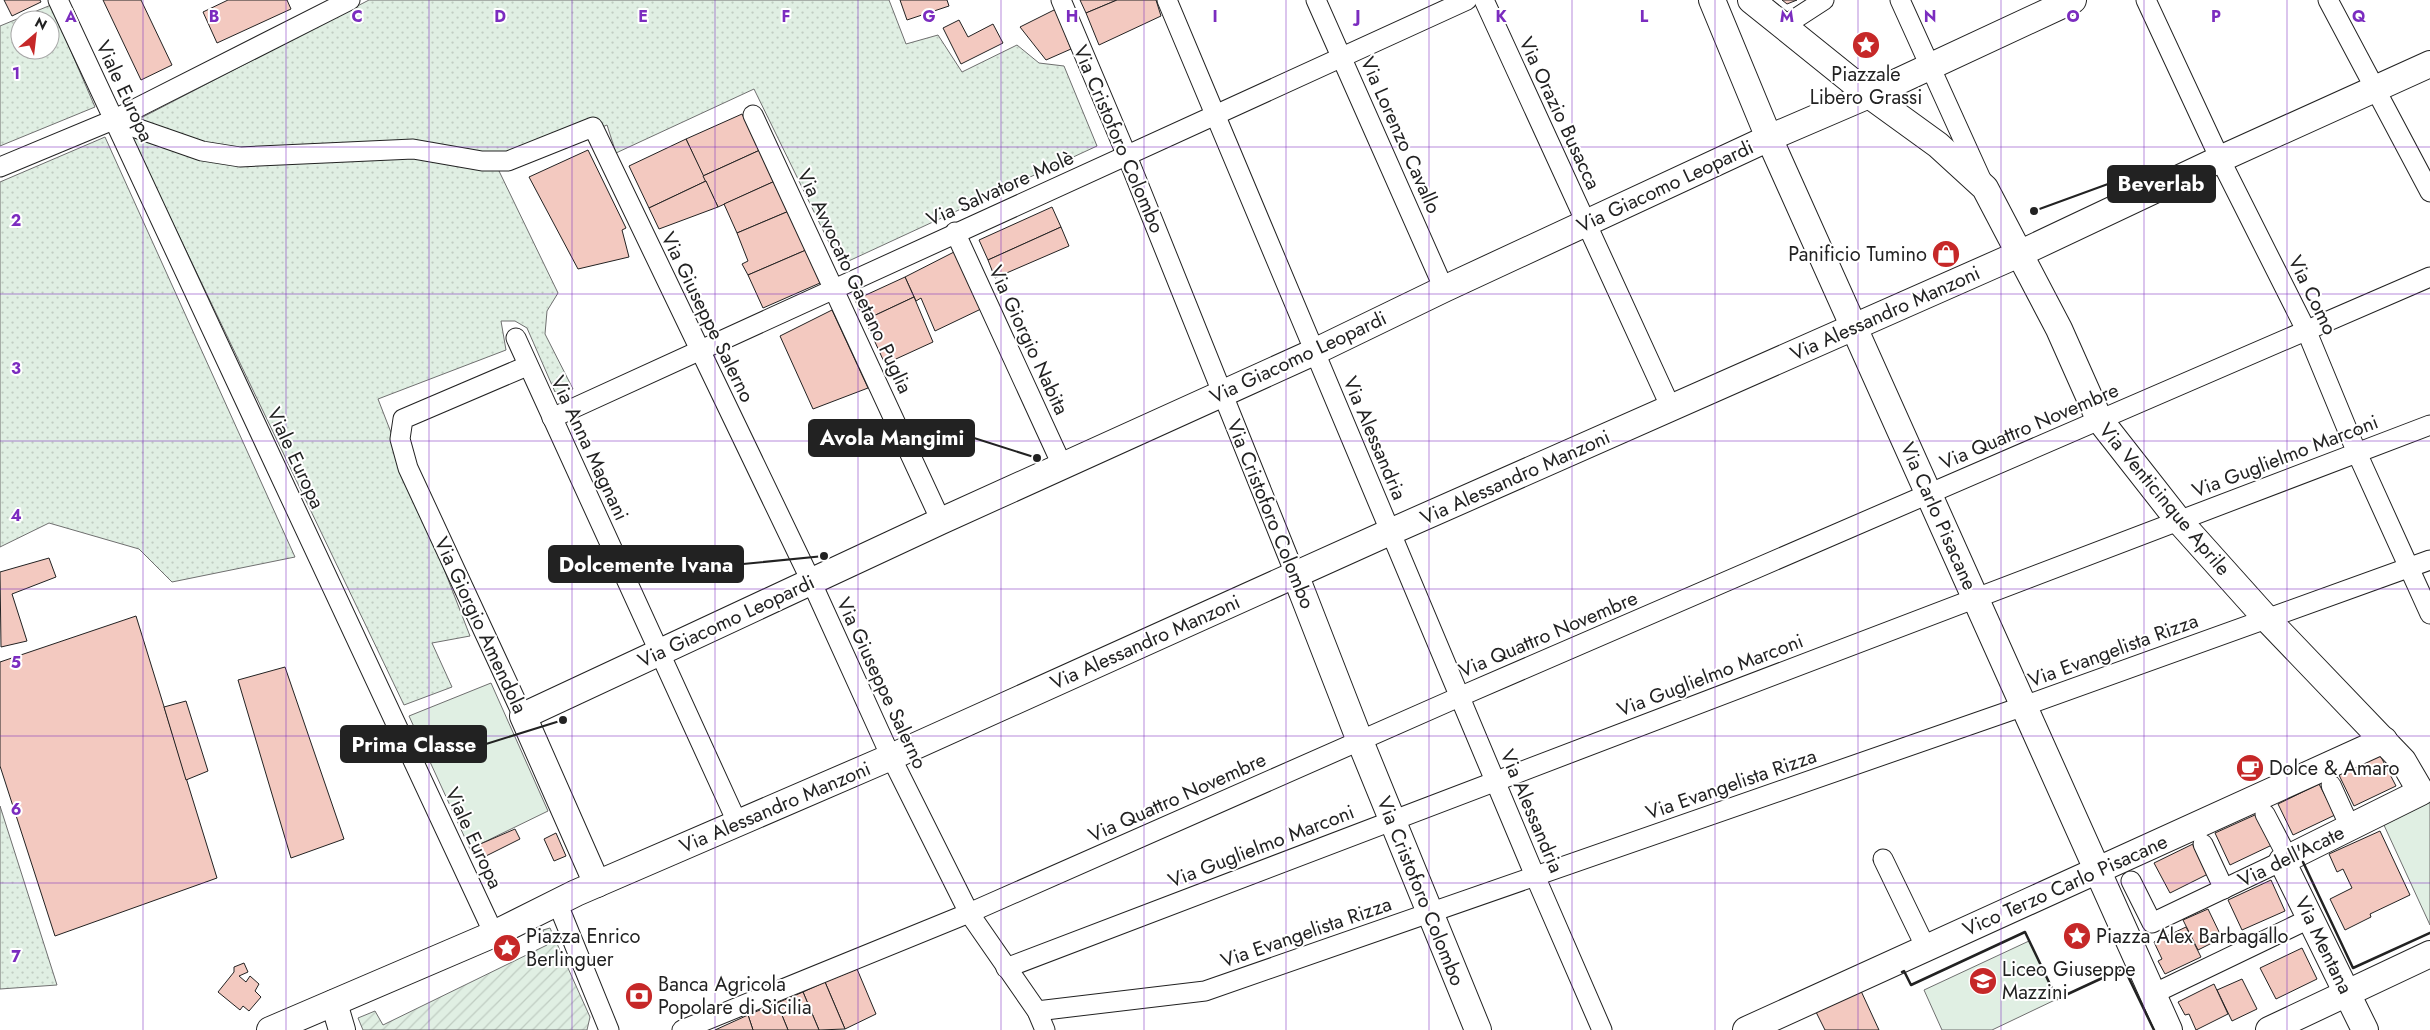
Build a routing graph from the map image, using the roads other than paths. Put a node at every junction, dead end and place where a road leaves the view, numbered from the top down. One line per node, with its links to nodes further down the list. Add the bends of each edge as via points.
1 (58, 0): 24 (street, Viale Europa)
2 (350, 0): 15 (street)
3 (1062, 0): 26 (street, Via Cristoforo Colombo)
4 (1166, 0): 23 (street, Via Alessandria)
5 (1316, 0): 17 (street, Via Lorenzo Cavallo)
6 (1467, 0): 17 (street, Via Salvatore Molè)
7 (1484, 0): 31 (street, Via Orazio Busacca)
8 (1712, 0): 25 (street, Via Carlo Pisacane)
9 (1751, 0): 16 (street, Via Venticinque Aprile)
10 (1824, 0): 16 (street)
11 (1900, 0): 19 (street)
12 (2074, 0): 19 (street, Via Giacomo Leopardi)
13 (2146, 0): 27 (street, Via Como)
14 (2328, 0): 20 (street)
15 (319, 7): 24 (street)
16 (1784, 26): 21 (street, Via Venticinque Aprile)
17 (1342, 57): 23 (street, Via Salvatore Molè); 36 (street, Via Lorenzo Cavallo)
18 (2430, 64): 20 (street, Via Alessandro Manzoni)
19 (1930, 66): 21 (street, Via Giacomo Leopardi); 29 (street)
20 (2375, 88): 27 (street, Via Alessandro Manzoni); 30 (street)
21 (1869, 95): 25 (street, Via Giacomo Leopardi); 29 (street, Via Venticinque Aprile, via 1938,145)
22 (753, 115): 35 (street, Via Avvocato Gaetano Puglia)
23 (1215, 116): 26 (street, Via Salvatore Molè); 41 (street, Via Alessandria)
24 (113, 120): 28 (street); 40 (street, Via Giuseppe Salerno, via 202,151 240,157 413,149 482,161 508,162 593,127); 87 (street, Viale Europa)
25 (1769, 138): 31 (street, Via Giacomo Leopardi); 37 (street, Via Carlo Pisacane)
26 (1127, 156): 32 (street, Via Salvatore Molè); 43 (street, Via Cristoforo Colombo)
27 (2220, 158): 33 (street, Via Alessandro Manzoni); 38 (street, Via Como)
28 (0, 167)
29 (1985, 188): 33 (street, Via Venticinque Aprile)
30 (2430, 192)
31 (1586, 223): 36 (street, Via Giacomo Leopardi); 44 (street, Via Orazio Busacca)
32 (955, 232): 35 (street, Via Salvatore Molè); 49 (street, Via Giorgio Nabita)
33 (2019, 254): 37 (street, Via Alessandro Manzoni); 46 (street, Via Venticinque Aprile, via 2059,329)
34 (2430, 277): 38 (street, Via Quattro Novembre)
35 (833, 288): 40 (street, Via Salvatore Molè); 51 (street, Via Avvocato Gaetano Puglia)
36 (1444, 288): 41 (street, Via Giacomo Leopardi)
37 (1854, 327): 44 (street, Via Alessandro Manzoni); 50 (street, Via Carlo Pisacane)
38 (2307, 332): 46 (street, Via Quattro Novembre); 48 (street, Via Como)
39 (516, 338): 42 (street, Via Anna Magnani)
40 (699, 350): 45 (street, Via Salvatore Molè); 57 (street, Via Giuseppe Salerno)
41 (1314, 352): 43 (street, Via Giacomo Leopardi); 53 (street, Via Alessandria)
42 (527, 366): 45 (street, Via Anna Magnani); 64 (street, Via Giorgio Amendola, via 403,419 400,439 408,468)
43 (1223, 392): 49 (street, Via Giacomo Leopardi); 56 (street, Via Cristoforo Colombo)
44 (1671, 408): 53 (street, Via Alessandro Manzoni)
45 (552, 418): 61 (street, Via Anna Magnani)
46 (2099, 419): 50 (street, Via Quattro Novembre); 52 (street, Via Venticinque Aprile)
47 (2430, 425): 48 (street, Via Guglielmo Marconi)
48 (2357, 453): 52 (street, Via Guglielmo Marconi); 55 (street, Via Como)
49 (1062, 465): 51 (street, Via Giacomo Leopardi)
50 (1929, 494): 58 (street, Via Carlo Pisacane); 62 (street, Via Quattro Novembre)
51 (941, 521): 57 (street, Via Giacomo Leopardi)
52 (2178, 521): 58 (street, Via Guglielmo Marconi); 60 (street, Via Venticinque Aprile)
53 (1390, 532): 56 (street, Via Alessandro Manzoni); 62 (street, Via Alessandria)
54 (2430, 560): 55 (street, Via Evangelista Rizza)
55 (2408, 567): 59 (street, Via Como); 60 (street, Via Evangelista Rizza)
56 (1295, 574): 66 (street, Via Cristoforo Colombo); 67 (street, Via Alessandro Manzoni)
57 (811, 582): 61 (street, Via Giacomo Leopardi); 67 (street, Via Giuseppe Salerno)
58 (1975, 598): 63 (street, Via Carlo Pisacane); 68 (street, Via Guglielmo Marconi)
59 (2430, 614)
60 (2266, 618): 63 (street, Via Evangelista Rizza); 65 (street, Via Venticinque Aprile)
61 (660, 652): 64 (street, Via Giacomo Leopardi); 73 (street, Via Anna Magnani)
62 (1459, 697): 66 (street, Via Quattro Novembre); 68 (street, Via Alessandria)
63 (2024, 706): 78 (street, Via Carlo Pisacane); 79 (street, Via Evangelista Rizza)
64 (523, 716): 81 (street, Via Giorgio Amendola)
65 (2384, 740): 70 (street, Via Venticinque Aprile); 78 (street, Vico Terzo Carlo Pisacane)
66 (1360, 741): 72 (street, Via Cristoforo Colombo); 84 (street, Via Quattro Novembre)
67 (891, 757): 73 (street, Via Alessandro Manzoni); 84 (street, Via Giuseppe Salerno)
68 (1494, 781): 72 (street, Via Guglielmo Marconi); 79 (street, Via Alessandria)
69 (2331, 785): 74 (street)
70 (2425, 790): 74 (street, Via dell'Acate)
71 (2265, 814): 77 (street)
72 (1393, 820): 85 (street, Via Cristoforo Colombo); 90 (street, Via Guglielmo Marconi)
73 (737, 822): 81 (street, Via Alessandro Manzoni)
74 (2350, 828): 77 (street, Via dell'Acate)
75 (2203, 844): 82 (street)
76 (1882, 859): 88 (street)
77 (2285, 860): 82 (street, Via dell'Acate); 86 (street, Via Mentana)
78 (2097, 870): 88 (street, Vico Terzo Carlo Pisacane); 92 (street, Via Carlo Pisacane)
79 (1535, 876): 85 (street, Via Evangelista Rizza); 101 (street, Via Alessandria)
80 (2131, 881): 82 (street, Via dell'Acate, via 2152,923)
81 (597, 884): 83 (street, Via Alessandro Manzoni)
82 (2224, 889)
83 (557, 902): 87 (street, Via Alessandro Manzoni); 97 (street)
84 (969, 913): 90 (street, Via Giuseppe Salerno); 98 (street, Via Quattro Novembre)
85 (1430, 914): 94 (street, Via Evangelista Rizza, via 1205,991); 100 (street, Via Cristoforo Colombo)
86 (2311, 918): 91 (street, Via Mentana); 92 (street)
87 (494, 934): 93 (street, Via Alessandro Manzoni)
88 (1926, 948): 102 (street, Vico Terzo Carlo Pisacane)
89 (2430, 954): 91 (street)
90 (1006, 968): 94 (street, Via Giuseppe Salerno)
91 (2347, 993): 104 (street); 105 (street, Via Mentana)
92 (2153, 994): 103 (street, Via Carlo Pisacane)
93 (334, 1003): 95 (street, Via Alessandro Manzoni); 96 (street)
94 (1037, 1011): 99 (street, Via Giuseppe Salerno)
95 (282, 1028)
96 (342, 1030)
97 (609, 1030)
98 (682, 1030)
99 (1045, 1030)
100 (1478, 1030)
101 (1602, 1030)
102 (1746, 1030)
103 (2169, 1030)
104 (2269, 1030)
105 (2365, 1030)

